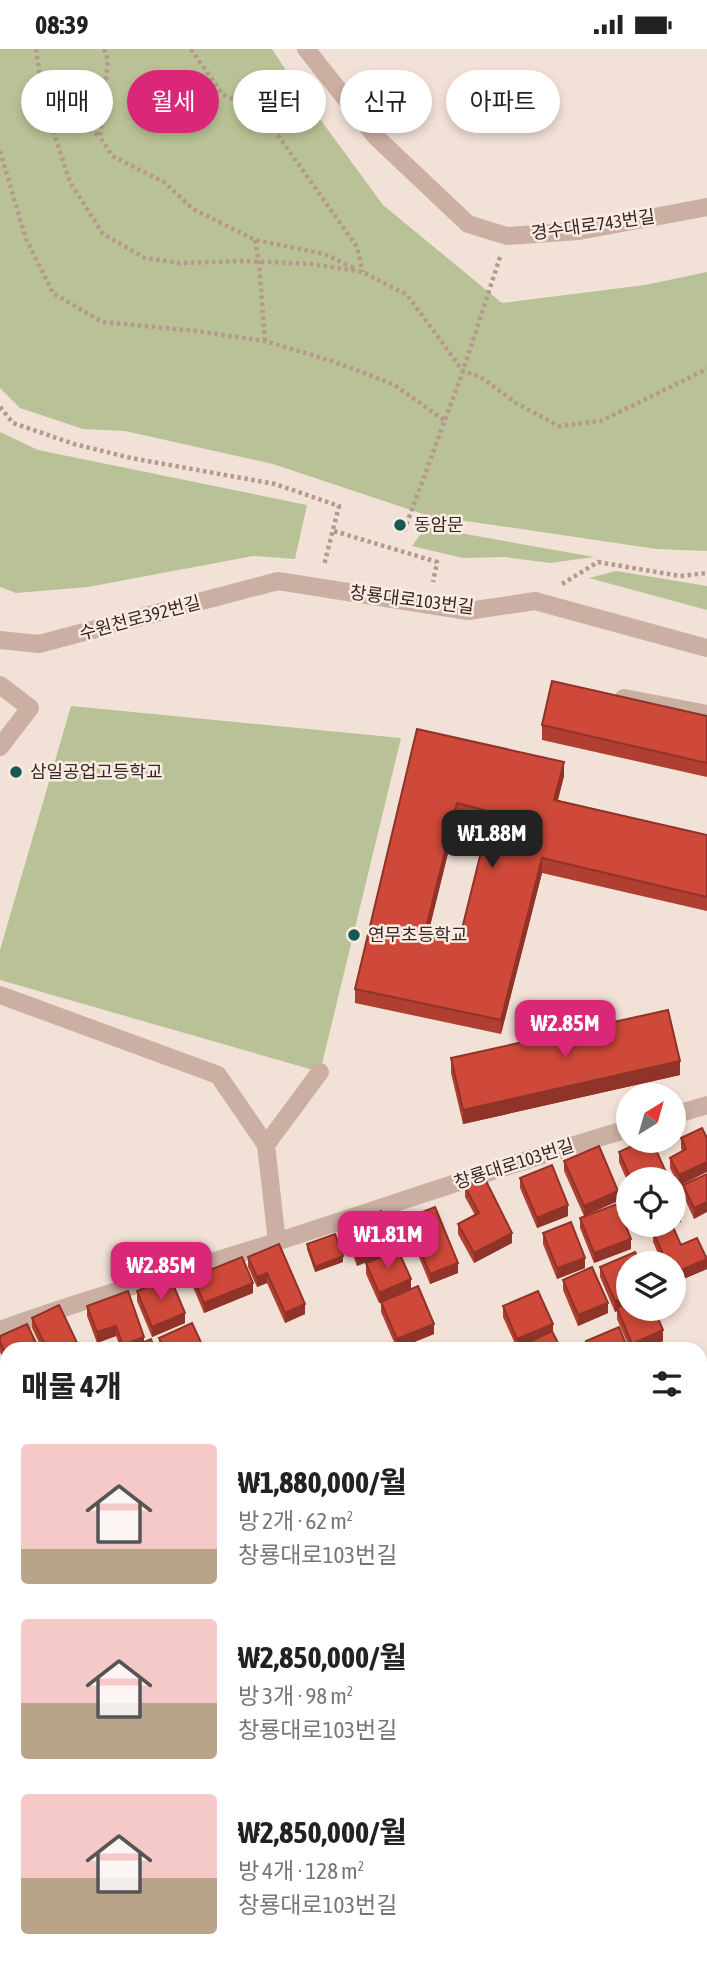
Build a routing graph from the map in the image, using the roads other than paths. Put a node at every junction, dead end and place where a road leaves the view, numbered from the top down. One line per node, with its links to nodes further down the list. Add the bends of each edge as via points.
1 (306, 49): 2 (street, 경수대로743번길, via 376,137 468,224 507,236 579,231)
2 (707, 207)
3 (278, 581): 4 (street, 수원천로392번길, via 39,644); 5 (street, 창룡대로103번길, via 468,611 535,601)
4 (0, 640)
5 (707, 648)
6 (0, 685): 9 (street, via 30,708)
7 (603, 694): 8 (street)
8 (707, 714)
9 (0, 747)
10 (0, 995): 15 (street, via 218,1075)
11 (320, 1073): 15 (street)
12 (707, 1105): 13 (street)
13 (686, 1111)
14 (616, 1132): 16 (street, 창룡대로103번길)
15 (266, 1146): 16 (street)
16 (276, 1242): 17 (street, 창룡대로103번길)
17 (0, 1330)

